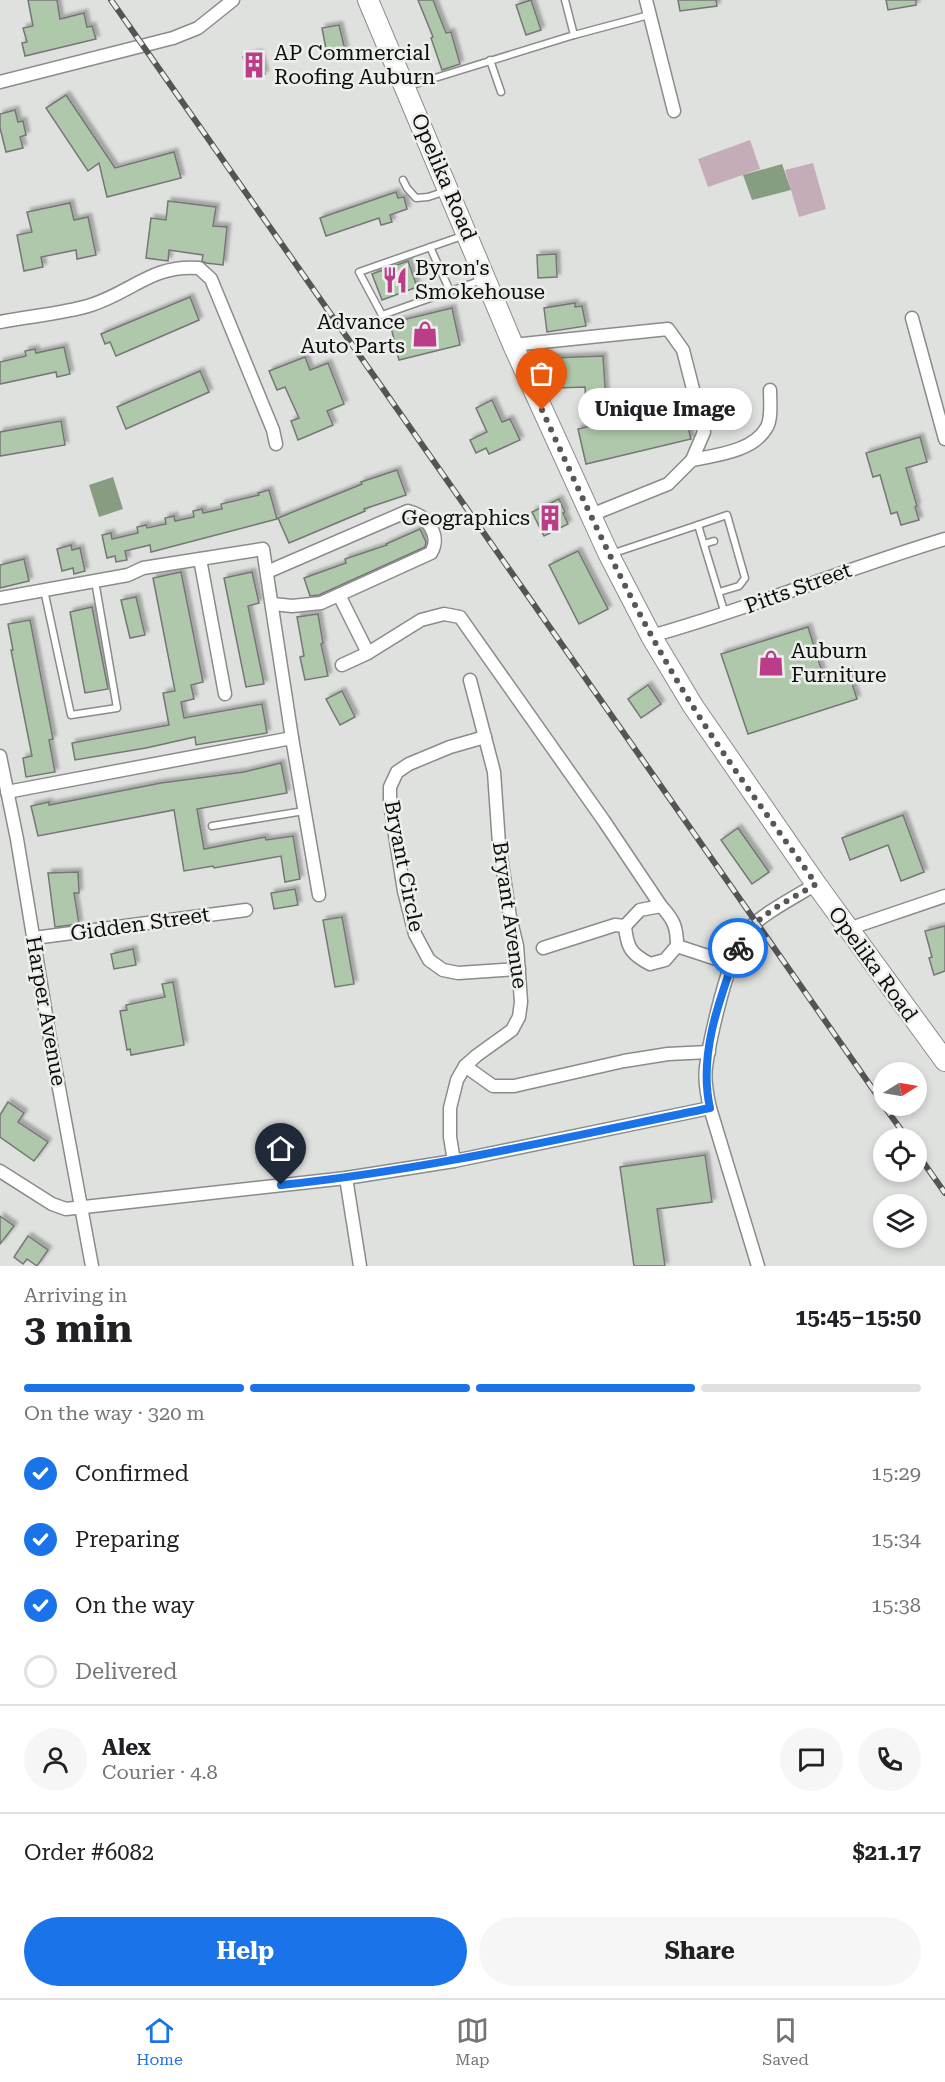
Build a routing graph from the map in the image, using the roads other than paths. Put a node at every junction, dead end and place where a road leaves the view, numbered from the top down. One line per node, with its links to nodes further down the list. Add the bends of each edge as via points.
1 (233, 0): 8 (street, via 198,28 173,38)
2 (368, 0): 9 (main road, Opelika Road)
3 (565, 0): 6 (lane)
4 (646, 0): 5 (street)
5 (649, 15): 6 (lane); 11 (street)
6 (574, 35): 7 (lane)
7 (490, 60): 9 (lane); 10 (lane)
8 (0, 82)
9 (405, 87): 13 (main road, Opelika Road)
10 (501, 92)
11 (674, 111)
12 (403, 180): 13 (lane, via 416,198)
13 (449, 190): 14 (main road, Opelika Road)
14 (468, 234): 15 (lane); 16 (main road, Opelika Road)
15 (430, 247): 17 (lane); 17 (lane, via 359,272 382,315)
16 (486, 279): 17 (lane); 20 (main road, Opelika Road)
17 (450, 291)
18 (912, 318): 22 (street)
19 (0, 322): 23 (street, via 91,305 155,273 183,266 199,267 211,279)
20 (513, 345): 24 (street, via 668,329 683,350 704,432); 25 (main road, Opelika Road)
21 (770, 390): 24 (street, via 768,425 755,441 729,452)
22 (945, 439)
23 (276, 444)
24 (692, 460): 25 (street, via 668,484)
25 (591, 514): 30 (main road, Opelika Road)
26 (698, 525): 29 (lane); 30 (lane); 39 (lane, via 727,515 734,552 745,578 739,586)
27 (945, 539): 43 (street, Pitts Street, via 877,559)
28 (714, 541): 29 (lane)
29 (704, 544): 33 (lane)
30 (609, 555): 44 (main road, Opelika Road)
31 (718, 557): 33 (lane)
32 (200, 559): 35 (street, via 263,549); 37 (street); 48 (street)
33 (709, 559): 36 (lane)
34 (722, 570): 36 (lane)
35 (267, 572): 40 (street, via 408,511 422,516 432,529 436,545 431,553); 42 (street)
36 (713, 573): 39 (lane)
37 (95, 581): 38 (street); 38 (lane, via 117,708 71,715)
38 (45, 590): 41 (street)
39 (719, 592): 43 (lane)
40 (339, 595): 42 (street, via 321,603); 45 (street)
41 (0, 598)
42 (273, 604): 50 (street)
43 (726, 614): 44 (street, Pitts Street)
44 (651, 636): 55 (main road, Opelika Road, via 693,706)
45 (368, 653): 46 (street); 58 (street, via 421,620 444,614 460,617)
46 (342, 665)
47 (470, 680): 49 (street, Bryant Avenue)
48 (225, 694)
49 (485, 737): 66 (street, Bryant Avenue, via 494,772 499,844); 66 (street, Bryant Circle, via 450,747 397,772 390,787 390,803 409,912 429,960 443,970 458,973)
50 (292, 738): 52 (street); 53 (street)
51 (0, 756): 52 (street, Harper Avenue)
52 (8, 792): 62 (street, Harper Avenue)
53 (304, 811): 54 (lane); 56 (street)
54 (212, 826)
55 (816, 884): 61 (main road, Opelika Road); 65 (street, via 747,930)
56 (319, 895)
57 (945, 896): 61 (street)
58 (660, 906): 60 (street, via 640,910); 63 (street, via 677,930)
59 (246, 910): 62 (street, Gidden Street)
60 (625, 926): 63 (street, via 629,948 650,964 665,960); 64 (street, via 615,925)
61 (848, 929): 68 (main road, Opelika Road)
62 (34, 938): 74 (street, Harper Avenue)
63 (677, 946): 65 (street)
64 (543, 948)
65 (732, 964): 67 (street)
66 (519, 969): 69 (street, Bryant Avenue, via 521,1002 512,1030)
67 (709, 1052): 69 (street, via 624,1061 514,1086 493,1086); 70 (street, via 706,1088)
68 (945, 1061)
69 (465, 1066): 71 (street, Bryant Avenue, via 450,1108)
70 (710, 1108): 71 (street); 77 (street)
71 (454, 1161): 73 (street)
72 (0, 1171): 74 (street, via 52,1204 66,1209)
73 (346, 1178): 74 (street); 76 (street)
74 (81, 1206): 75 (street, Harper Avenue)
75 (92, 1266)
76 (360, 1266)
77 (758, 1266)

